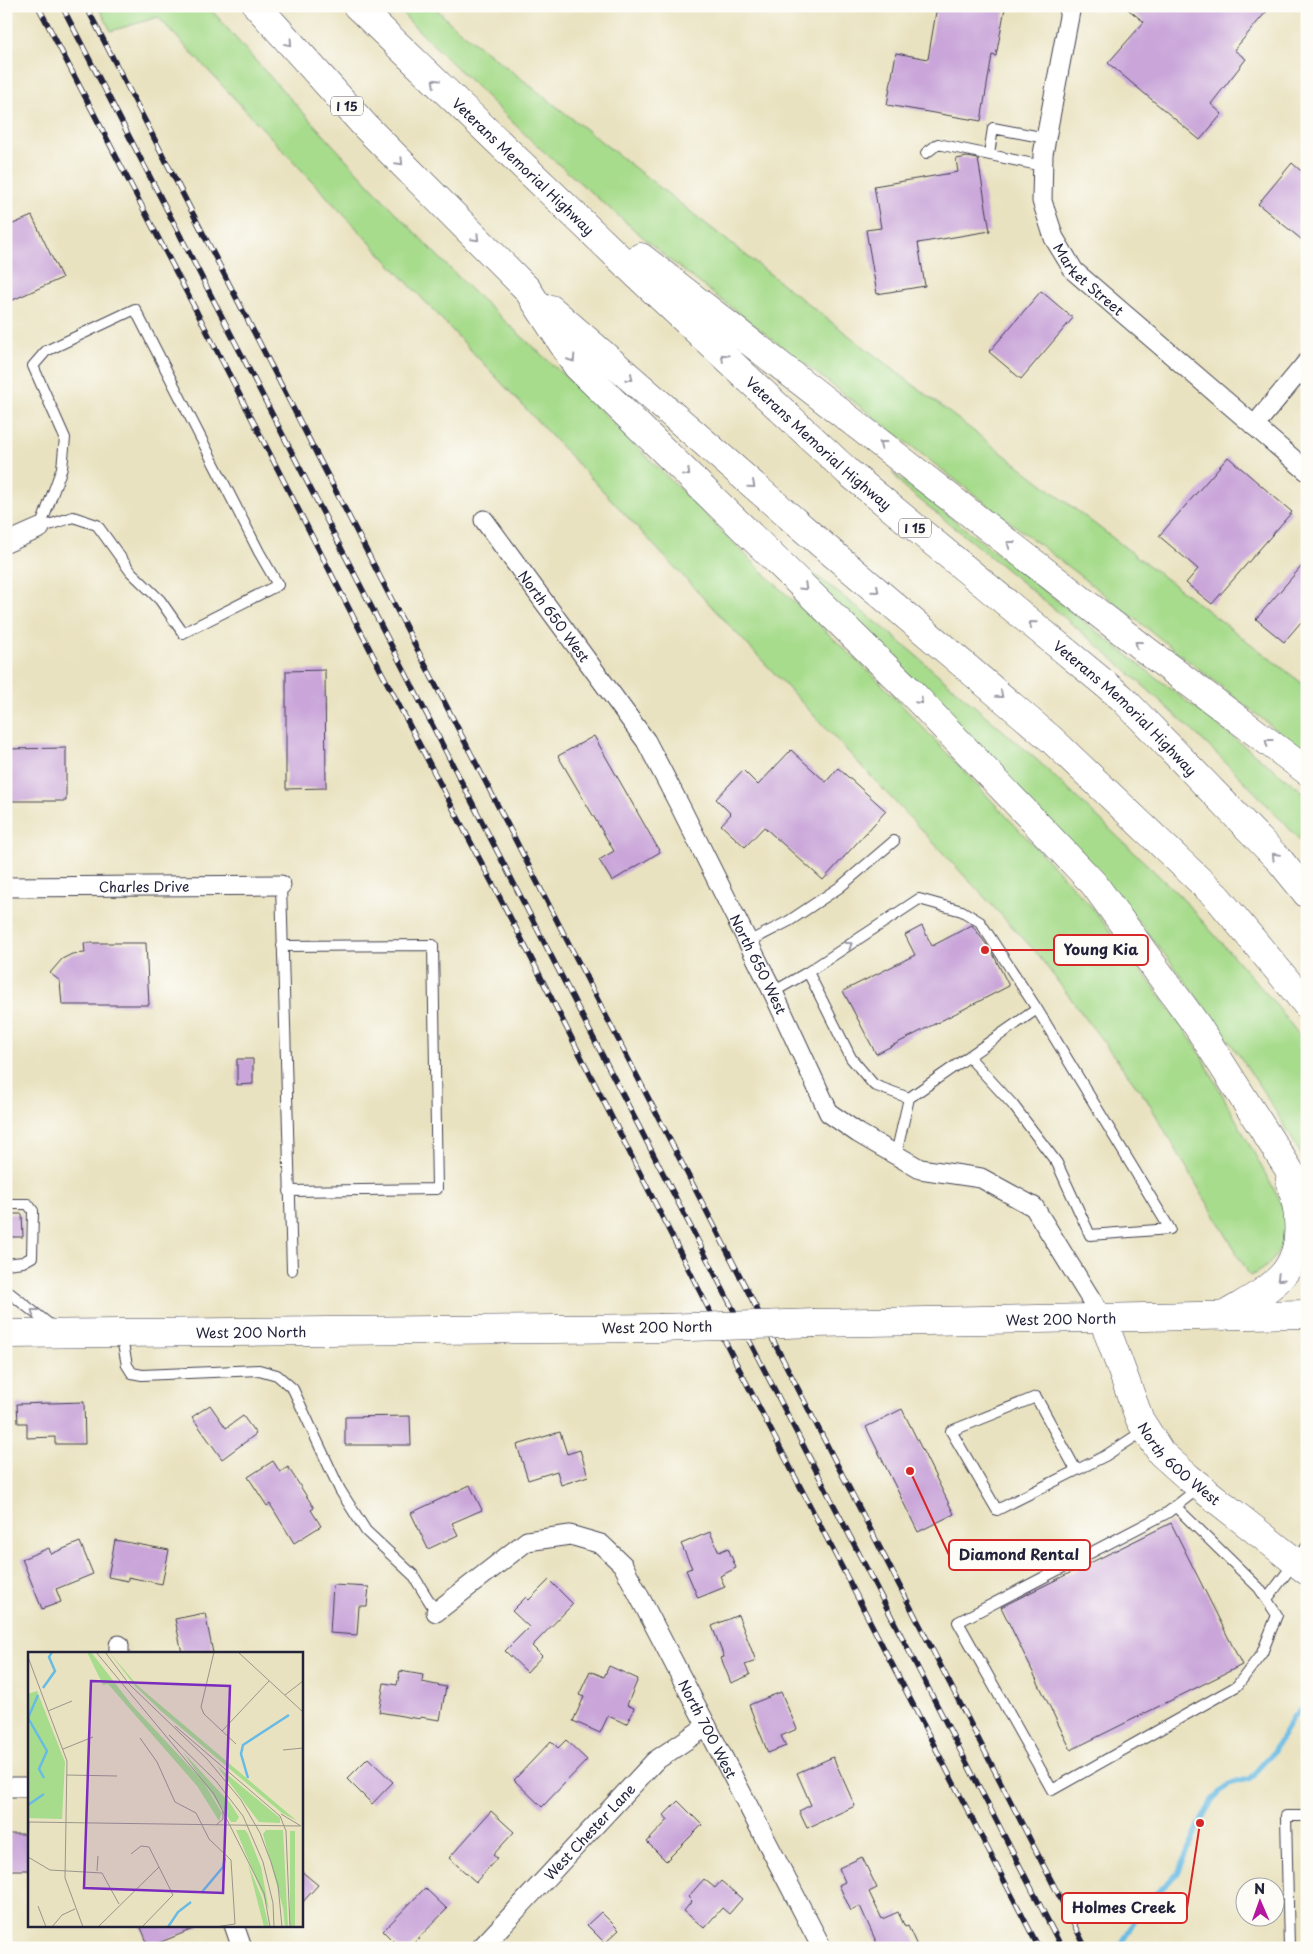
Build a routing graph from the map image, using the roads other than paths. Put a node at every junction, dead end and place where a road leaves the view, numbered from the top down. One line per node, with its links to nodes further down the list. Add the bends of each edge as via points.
1 (257, 6): 9 (main road, I 15, one-way to 9, via 366,127)
2 (357, 6): 7 (main road, Veterans Memorial Highway / I 15, one-way to 2)
3 (1071, 6): 4 (street, Market Street)
4 (1046, 138): 6 (lane, via 993,128); 8 (street, Market Street)
5 (926, 153): 6 (lane, via 938,144)
6 (989, 154): 8 (lane)
7 (521, 164): 16 (main road, one-way to 7, via 1139,645); 20 (main road, Veterans Memorial Highway / I 15, one-way to 7, via 1121,697 848,472)
8 (1043, 166): 11 (street, Market Street, via 1042,201 1054,238 1074,271)
9 (527, 288): 25 (main road, I 15, one-way to 25, via 1052,739 1217,897); 30 (main road, one-way to 30, via 577,366 907,688 1094,884 1198,1026)
10 (1307, 362): 11 (street)
11 (1254, 426): 12 (street, Market Street)
12 (1305, 467)
13 (484, 520): 21 (street, North 650 West, via 646,742)
14 (40, 528): 14 (lane, via 62,468 65,438 33,366 46,351 135,309 278,585 183,633 160,600 132,572 97,525 73,517); 15 (street)
15 (6, 543)
16 (1307, 771)
17 (894, 841): 21 (lane, via 826,897)
18 (280, 885): 19 (street, Charles Drive); 22 (lane)
19 (6, 888)
20 (1307, 894)
21 (748, 942): 24 (street, North 650 West)
22 (282, 946): 31 (lane); 31 (lane, via 434,945 437,1189)
23 (808, 972): 24 (lane); 26 (lane, one-way to 26, via 919,899 962,912 980,922); 28 (lane, via 852,1058 874,1085)
24 (773, 992): 29 (street, North 650 West, via 829,1113)
25 (1307, 1005)
26 (1037, 1009): 27 (lane); 27 (lane, via 1170,1229 1090,1235 1057,1163 1013,1105)
27 (969, 1057): 28 (lane)
28 (909, 1098): 29 (lane)
29 (896, 1154): 39 (street, North 650 West, via 920,1169 981,1178 1034,1207)
30 (1287, 1165): 32 (main road); 38 (main road, one-way to 38, via 1298,1220 1293,1260 1271,1287)
31 (290, 1191): 35 (lane)
32 (1307, 1198)
33 (6, 1204): 34 (lane, via 28,1204 33,1211 32,1257)
34 (6, 1264)
35 (292, 1270)
36 (6, 1290): 40 (lane, one-way to 36)
37 (1307, 1314): 38 (main road, West 200 North)
38 (1223, 1316): 39 (main road, West 200 North)
39 (1102, 1317): 41 (main road, West 200 North, bridge, via 659,1328); 43 (main road, North 600 West)
40 (61, 1333): 41 (main road, West 200 North); 42 (main road, West 200 North)
41 (121, 1333): 49 (lane, via 127,1365 132,1373 142,1376 258,1370 277,1374 293,1389 340,1490 366,1531 413,1575)
42 (6, 1334)
43 (1146, 1429): 44 (lane, via 1105,1456); 45 (main road, North 600 West, via 1161,1452)
44 (1076, 1470): 44 (lane, via 997,1510 952,1431 1036,1397)
45 (1200, 1487): 46 (lane); 47 (main road, North 600 West)
46 (1175, 1506): 48 (lane); 48 (lane, via 958,1622 1052,1790 1237,1686 1262,1653 1277,1615)
47 (1302, 1560): 48 (lane)
48 (1267, 1599)
49 (436, 1612): 50 (street, North 700 West, via 527,1541 570,1535 601,1544 623,1565)
50 (707, 1726): 56 (street, West Chester Lane, via 655,1761); 57 (street, North 700 West)
51 (6, 1787): 52 (street)
52 (28, 1787)
53 (1307, 1816): 58 (lane, via 1286,1816)
54 (234, 1926): 55 (street)
55 (242, 1948)
56 (481, 1948)
57 (822, 1948)
58 (1289, 1948)

